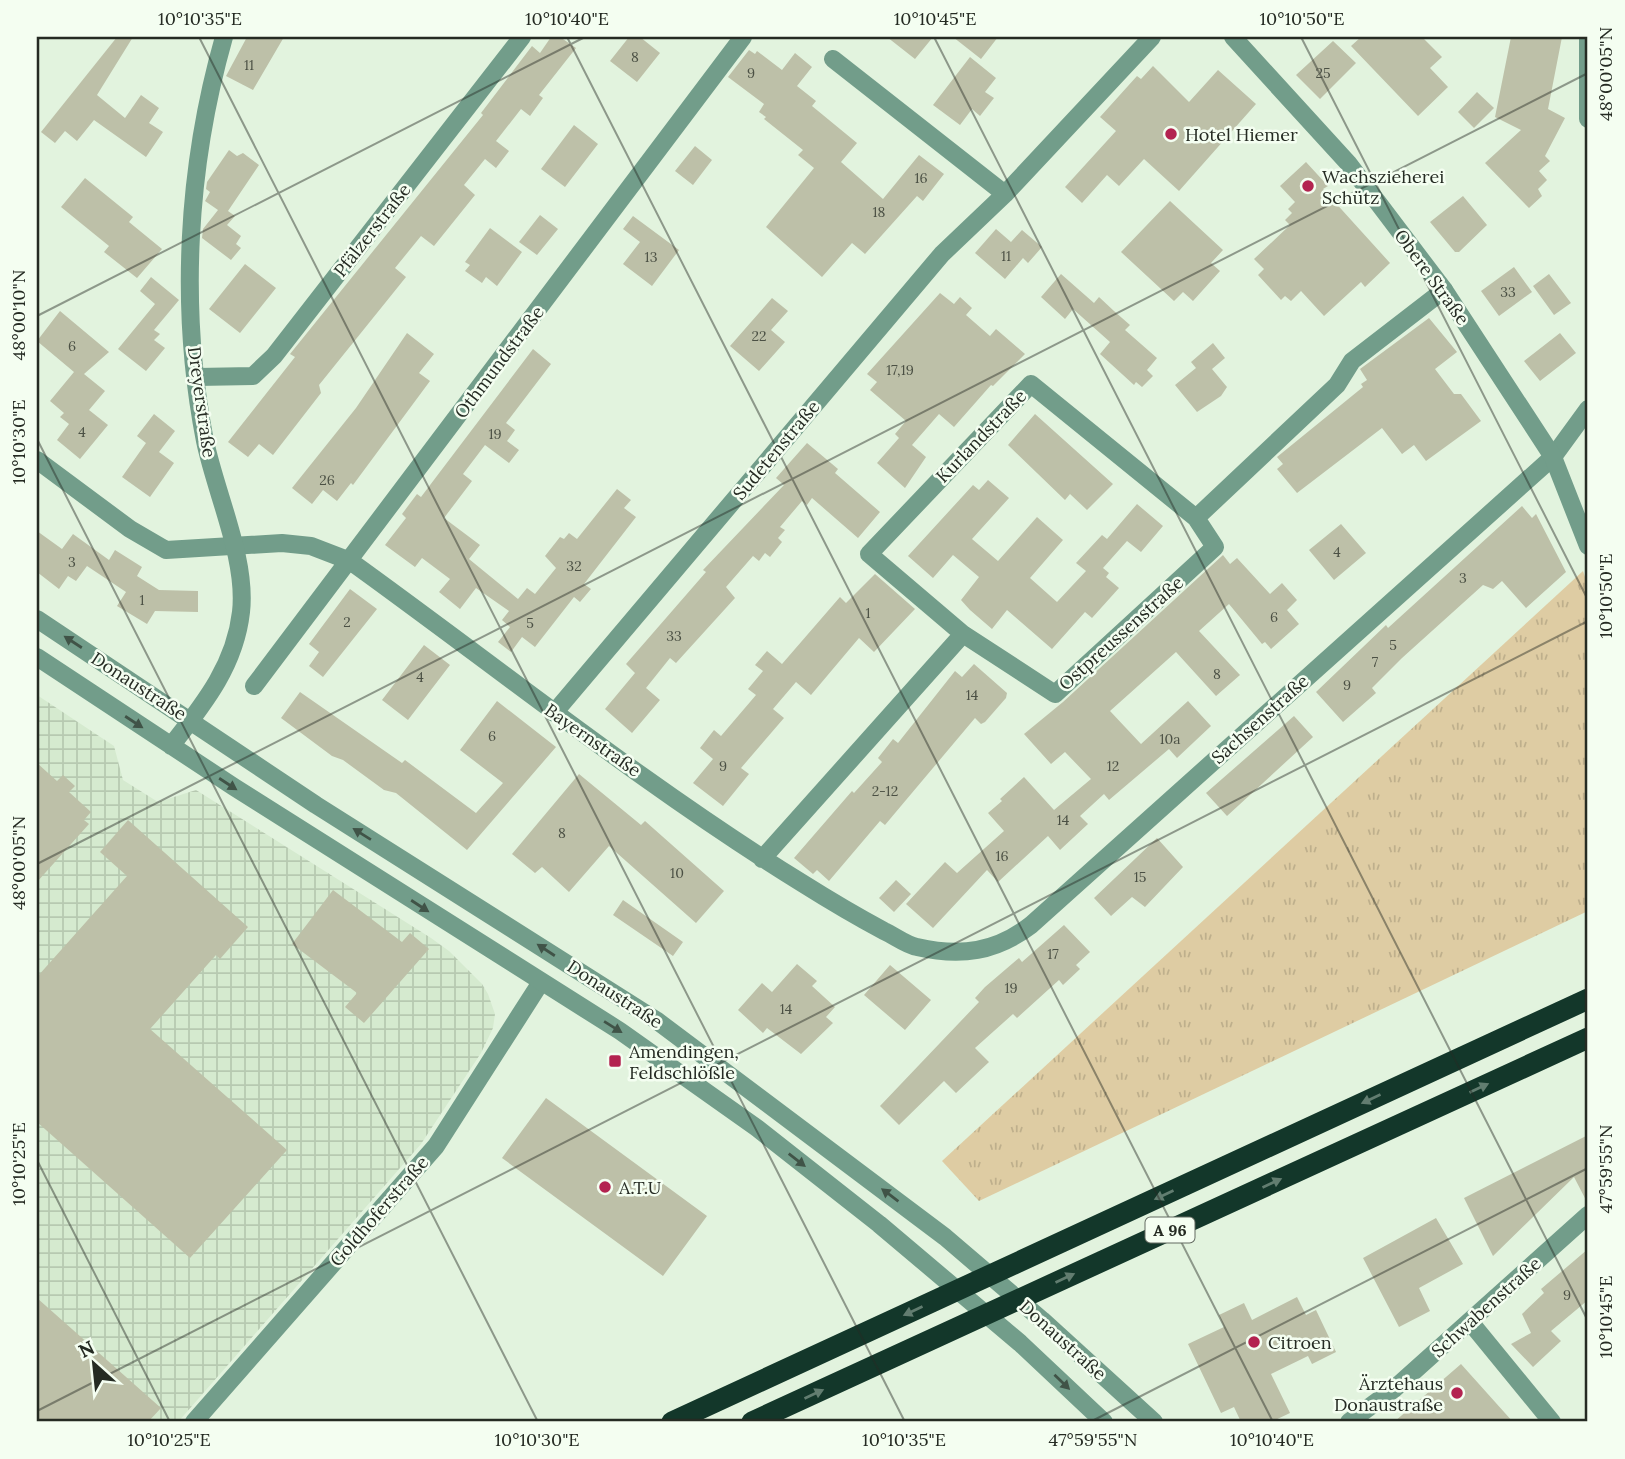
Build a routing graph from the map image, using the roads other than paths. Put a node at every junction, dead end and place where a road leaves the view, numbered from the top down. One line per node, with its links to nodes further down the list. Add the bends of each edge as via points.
1 (224, 37): 11 (street, Dreyerstraße, via 205,114 190,234 190,308)
2 (522, 37): 11 (street, Pfälzerstraße, via 274,356 253,376)
3 (743, 37): 18 (street, Othmundstraße)
4 (1152, 37): 9 (street, Sudetenstraße)
5 (1233, 37): 10 (street, Obere Straße, via 1348,163)
6 (1588, 37): 8 (street)
7 (833, 59): 9 (street)
8 (1588, 119)
9 (1005, 194): 23 (street, Sudetenstraße, via 942,254)
10 (1444, 290): 13 (street, Obere Straße); 15 (street, via 1352,361 1337,385)
11 (197, 377): 16 (street, Dreyerstraße, via 205,441)
12 (1588, 409): 13 (street, Sachsenstraße)
13 (1553, 457): 17 (street, Obere Straße); 27 (street, Sachsenstraße, via 1031,925 1010,942)
14 (37, 460): 16 (street, Bayernstraße, via 166,550)
15 (1196, 518): 20 (street, Ostpreussenstraße, via 1215,547 1055,694); 20 (street, Kurlandstraße, via 1031,384 869,554)
16 (233, 546): 18 (street, Bayernstraße, via 311,546); 24 (street, Dreyerstraße, via 242,596 236,642 219,682)
17 (1588, 546)
18 (349, 561): 22 (street, Othmundstraße); 23 (street, Bayernstraße)
19 (37, 619): 24 (street, Donaustraße, one-way to 19)
20 (963, 634): 26 (street)
21 (37, 657): 25 (street, Donaustraße, one-way to 25)
22 (254, 686)
23 (554, 713): 26 (street, Bayernstraße)
24 (191, 720): 25 (street, Dreyerstraße); 37 (street, Donaustraße, one-way to 24, via 945,1237 656,1020 316,805)
25 (171, 746): 28 (street, Donaustraße, one-way to 28)
26 (762, 859): 27 (street, Bayernstraße, via 915,947)
27 (953, 953)
28 (541, 982): 33 (street, Goldhoferstraße, via 436,1146); 36 (street, Donaustraße, one-way to 36, via 620,1031 757,1128 1020,1343)
29 (1588, 999): 34 (highway, A 96, one-way to 34)
30 (1588, 1038): 35 (highway, A 96, one-way to 30)
31 (1588, 1215): 32 (street, Schwabenstraße)
32 (1471, 1323): 38 (street, Schwabenstraße, via 1394,1390); 39 (street)
33 (194, 1422)
34 (671, 1422)
35 (752, 1422)
36 (1104, 1422)
37 (1154, 1422)
38 (1349, 1422)
39 (1552, 1422)

